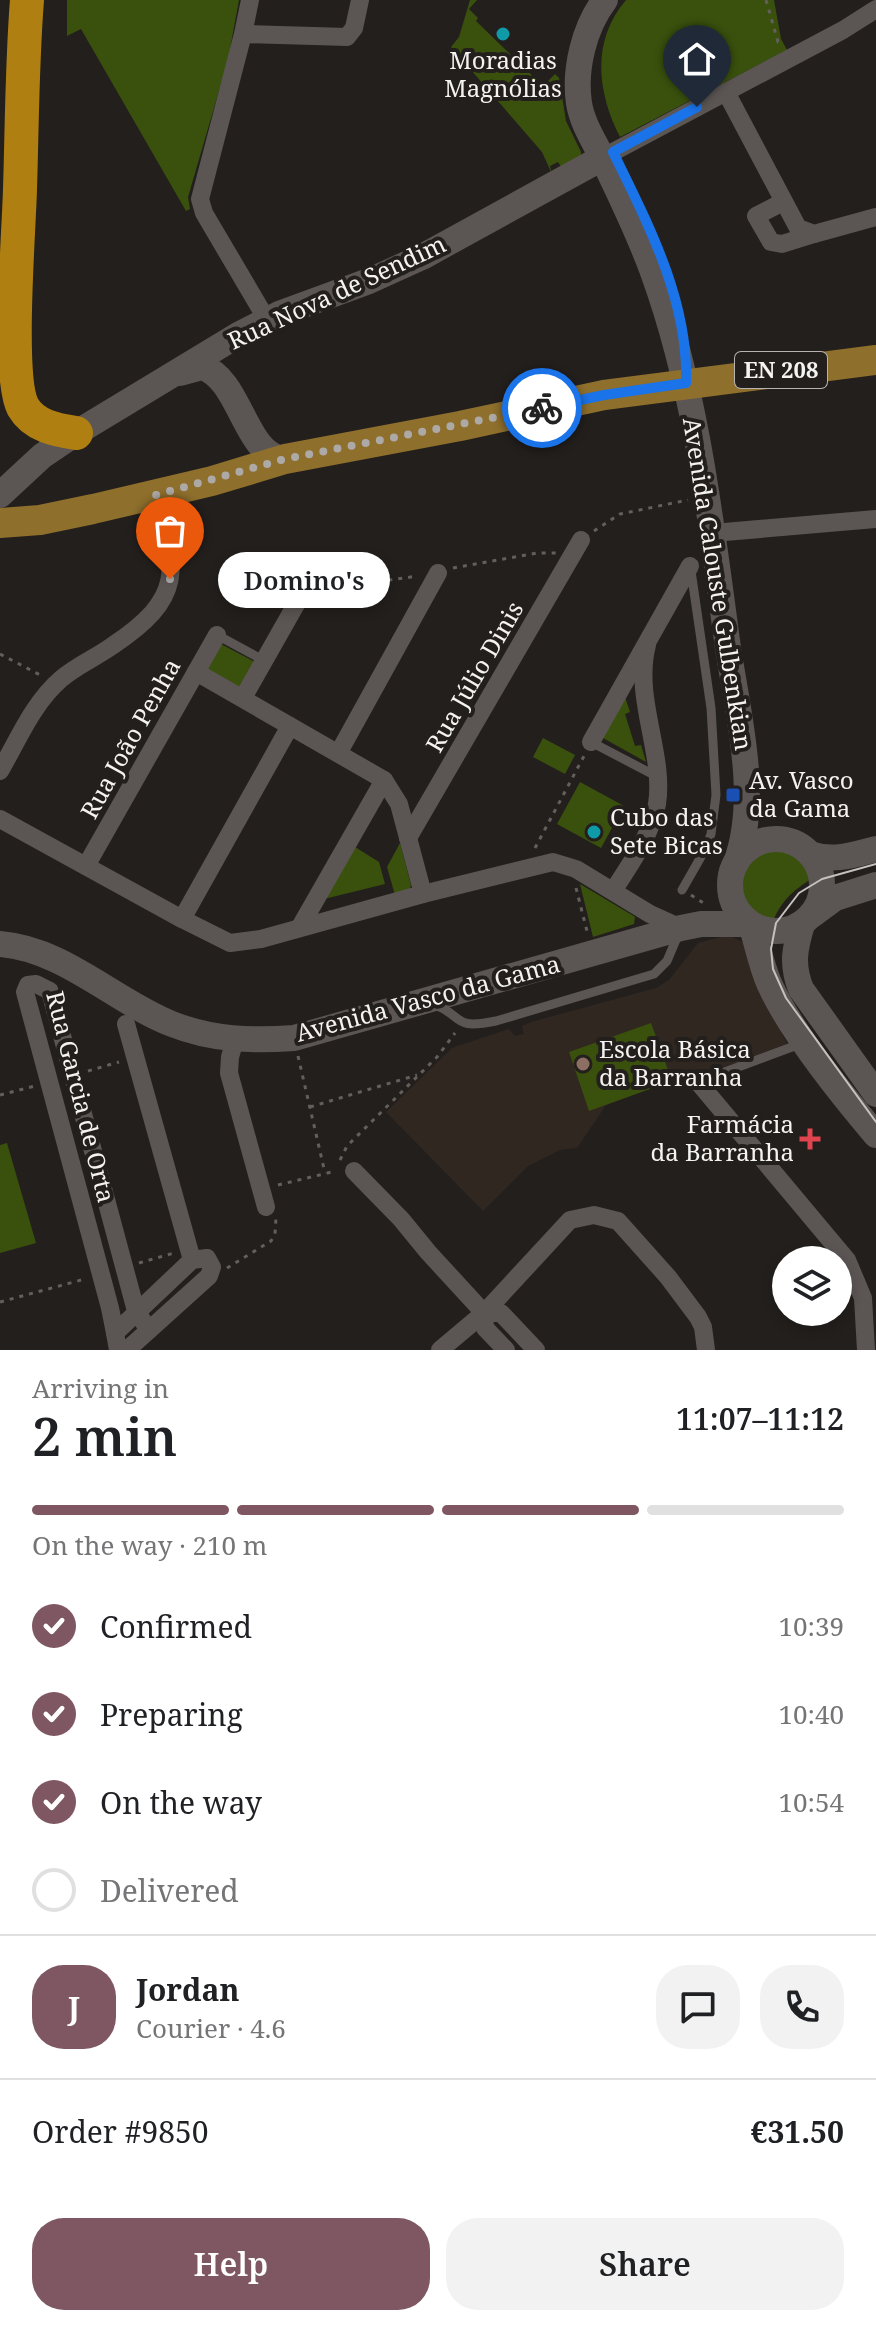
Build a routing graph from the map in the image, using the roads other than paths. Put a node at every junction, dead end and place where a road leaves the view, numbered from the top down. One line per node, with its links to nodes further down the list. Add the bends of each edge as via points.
1 (5, 0): 8 (highway)
2 (27, 0): 21 (highway, via 17,389 33,419)
3 (250, 0): 7 (street)
4 (360, 0): 7 (street, via 347,37)
5 (605, 0): 10 (main road, Avenida Calouste Gulbenkian, via 582,53 578,87 585,123)
6 (876, 9): 9 (street, Rua Nova de Sendim)
7 (243, 34): 14 (street, via 200,199)
8 (0, 50)
9 (726, 92): 10 (street, Rua Nova de Sendim); 11 (street)
10 (608, 155): 14 (main road, Rua Nova de Sendim, via 422,257); 19 (main road, Avenida Calouste Gulbenkian, via 653,274)
11 (783, 202): 13 (street, via 798,228); 13 (street, via 756,216 771,242)
12 (876, 217): 13 (street)
13 (814, 234)
14 (267, 320): 15 (main road, Rua Nova de Sendim)
15 (238, 335): 17 (main road, Rua Nova de Sendim); 18 (main road, via 219,353)
16 (876, 360): 19 (main road, EN 208)
17 (165, 379): 18 (main road, via 202,367); 21 (main road, Rua Nova de Sendim)
18 (222, 381): 20 (main road)
19 (686, 383): 22 (main road, EN 208); 27 (main road, Avenida Calouste Gulbenkian)
20 (252, 431): 22 (main road, via 268,453); 23 (main road, via 255,455)
21 (76, 433): 25 (main road, Rua Nova de Sendim, via 42,456)
22 (285, 459): 23 (main road, EN 208)
23 (245, 469): 24 (main road, EN 208)
24 (156, 495): 25 (main road, EN 208, via 40,520); 40 (street, via 172,554 162,602 40,701)
25 (1, 508)
26 (876, 519): 27 (street)
27 (713, 533): 43 (main road, Avenida Calouste Gulbenkian)
28 (581, 540): 45 (street, Rua Júlio Dinis)
29 (690, 566): 33 (street); 51 (lane, via 711,708 716,795 706,848)
30 (438, 573): 39 (street)
31 (303, 592): 34 (street)
32 (217, 635): 34 (lane); 35 (street, Rua João Penha)
33 (647, 645): 38 (street); 41 (street, via 643,680)
34 (263, 660): 36 (street)
35 (196, 672): 36 (street); 48 (street, Rua João Penha)
36 (243, 698): 37 (street)
37 (290, 726): 39 (street); 54 (street)
38 (591, 742): 41 (lane)
39 (339, 752): 42 (street)
40 (0, 771)
41 (656, 776): 52 (street, via 652,819)
42 (384, 780): 45 (street, via 399,804); 57 (street)
43 (747, 785): 46 (main road, Avenida Calouste Gulbenkian, via 766,822); 49 (main road, Avenida Calouste Gulbenkian, via 744,840)
44 (0, 819): 48 (street)
45 (408, 838): 53 (street)
46 (801, 848): 47 (main road, via 833,859); 49 (main road, via 767,840 744,852); 55 (main road, via 818,866 822,888)
47 (876, 849)
48 (86, 866): 54 (street)
49 (733, 873): 56 (main road, via 735,906); 58 (main road, Avenida Vasco da Gama, via 711,908)
50 (876, 885): 55 (main road, via 835,898)
51 (682, 890)
52 (613, 891): 53 (street, via 553,862); 58 (street)
53 (423, 894): 57 (street)
54 (182, 919): 57 (street, via 230,943)
55 (805, 920): 56 (main road, via 774,931); 65 (main road, via 793,956 801,989)
56 (751, 924): 58 (main road, Avenida Vasco da Gama); 63 (main road, via 770,985)
57 (300, 927)
58 (681, 928): 60 (main road, Avenida Vasco da Gama); 60 (lane, via 667,961 654,974 496,1021 462,1023)
59 (0, 944): 62 (main road, Avenida Vasco da Gama, via 48,957 172,1024)
60 (427, 1002): 62 (main road, Avenida Vasco da Gama, via 294,1038)
61 (126, 1024): 69 (street)
62 (235, 1040): 68 (street, via 229,1073)
63 (805, 1042): 64 (lane); 66 (main road)
64 (698, 1082): 79 (street, via 847,1260 863,1298)
65 (876, 1094)
66 (876, 1135)
67 (345, 1171): 71 (street, via 401,1219)
68 (266, 1207)
69 (190, 1254): 70 (street); 72 (street, via 207,1258 209,1276)
70 (136, 1311): 72 (street, Rua Garcia de Orta); 73 (street); 73 (street, Rua Garcia de Orta, via 50,991 28,985 25,992)
71 (484, 1313): 75 (street); 76 (street, via 485,1328); 77 (street, via 501,1313); 78 (street, via 570,1220 607,1217 624,1227 688,1302 703,1327)
72 (149, 1330): 74 (street)
73 (116, 1341)
74 (127, 1350)
75 (440, 1350)
76 (506, 1350)
77 (536, 1350)
78 (706, 1350)
79 (866, 1350)

